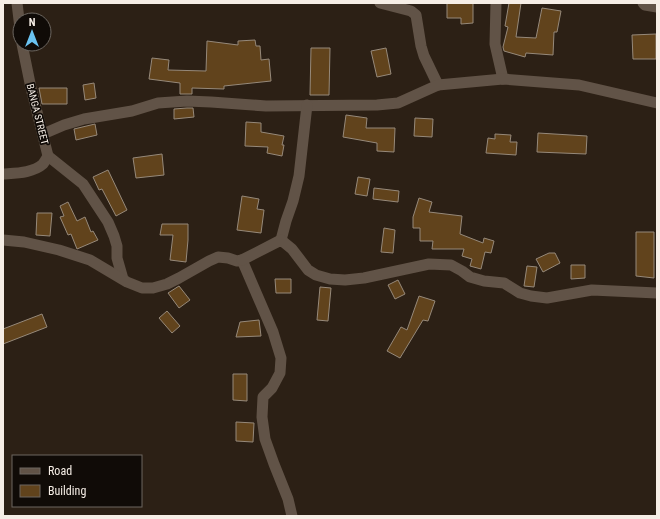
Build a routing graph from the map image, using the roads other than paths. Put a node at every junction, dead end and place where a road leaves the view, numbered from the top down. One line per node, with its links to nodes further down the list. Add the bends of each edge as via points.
1 (380, 3): 7 (street, via 411,11 416,15 424,56)
2 (496, 3): 6 (street, via 495,44)
3 (643, 3): 4 (street)
4 (657, 7)
5 (24, 52): 10 (street, BANGA STREET)
6 (503, 79): 7 (street); 8 (street, via 579,85)
7 (438, 85): 9 (street, via 398,103)
8 (657, 103)
9 (307, 105): 10 (street, via 266,106 187,101 158,103 132,111 84,119); 14 (street, via 299,176)
10 (43, 134): 11 (street, BANGA STREET)
11 (48, 156): 12 (street, BANGA STREET, via 37,168); 16 (street, via 82,184 108,222)
12 (3, 174)
13 (3, 240): 16 (street, via 59,250 90,260)
14 (281, 240): 15 (street); 17 (street, via 292,249 308,270 330,279 364,278 429,264 450,265 470,277 504,282 520,293 531,296 547,298 592,290)
15 (242, 260): 16 (street, via 218,257 167,284 153,288 142,288); 18 (street, via 273,332 281,358 280,373 272,388 263,397 262,417 265,438)
16 (123, 279)
17 (657, 293)
18 (292, 516)

